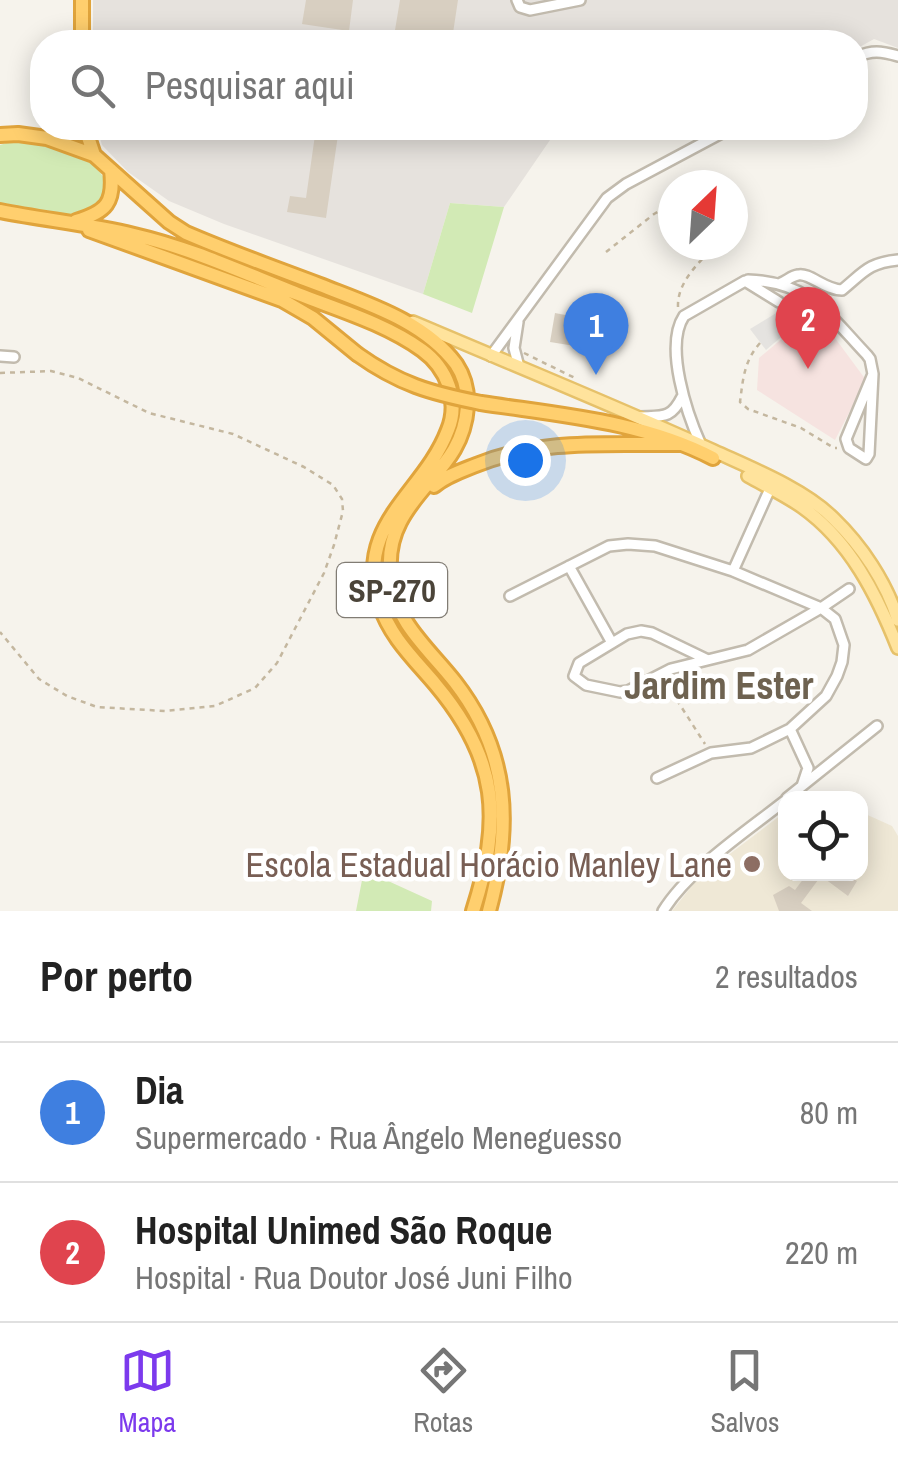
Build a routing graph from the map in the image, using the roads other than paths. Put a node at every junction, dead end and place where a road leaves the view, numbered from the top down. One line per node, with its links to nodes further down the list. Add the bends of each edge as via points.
1 (82, 0): 4 (highway)
2 (517, 0): 3 (street, via 530,10)
3 (580, 0)
4 (82, 30)
5 (868, 52): 6 (street)
6 (898, 56)
7 (0, 135): 8 (highway, SP-270)
8 (30, 136)
9 (55, 140): 12 (highway, SP-270)
10 (89, 140): 12 (highway)
11 (708, 140): 21 (street, via 608,198)
12 (94, 155): 13 (highway, SP-270)
13 (111, 170): 15 (highway, via 111,198 94,216); 20 (highway, SP-270, via 186,233)
14 (0, 212): 15 (highway, SP-270)
15 (73, 224): 29 (highway, bridge, via 282,300 357,354 426,391 614,424); 49 (highway, SP-270, via 183,248 358,318 423,351 445,377 452,392 450,427 387,522 375,583 388,625 456,708 482,756 491,813)
16 (898, 260): 18 (street, via 873,264 842,290 806,275)
17 (745, 281): 18 (street); 19 (street); 27 (street, via 679,324)
18 (781, 284): 26 (street, via 817,303 867,354)
19 (780, 302)
20 (372, 305): 23 (main road, SP-270); 33 (highway, SP-270, via 437,344 458,366 468,395 457,446)
21 (519, 319): 23 (street); 25 (street)
22 (0, 356): 24 (street)
23 (492, 356): 25 (main road, SP-270)
24 (14, 357)
25 (519, 367): 28 (main road, SP-270)
26 (873, 374): 26 (street, via 846,439 863,458 868,458)
27 (682, 397): 28 (street, via 670,414); 30 (street)
28 (640, 418): 30 (main road)
29 (680, 444): 31 (highway); 33 (highway, via 528,448 450,475)
30 (701, 445): 32 (main road)
31 (713, 458): 32 (main road)
32 (773, 484): 35 (street); 39 (main road, via 832,517 874,568); 41 (main road, via 850,556 879,600)
33 (419, 496): 50 (highway, SP-270, via 394,536 392,589 407,625 456,683 490,742 504,814)
34 (569, 566): 35 (street, via 628,544); 37 (street); 40 (street)
35 (733, 571): 38 (street)
36 (849, 589): 38 (street)
37 (510, 596)
38 (821, 608): 42 (street, via 748,650); 44 (street, via 841,632 842,662 826,696)
39 (898, 620)
40 (612, 643): 42 (street, via 642,631); 42 (street, via 579,663 577,680 620,692)
41 (898, 648)
42 (706, 659)
43 (877, 726): 46 (street)
44 (790, 729): 45 (street); 46 (street, via 808,768)
45 (657, 778)
46 (802, 786): 47 (street)
47 (796, 791)
48 (778, 806): 51 (street, via 694,874)
49 (474, 911)
50 (489, 911)
51 (663, 911)

